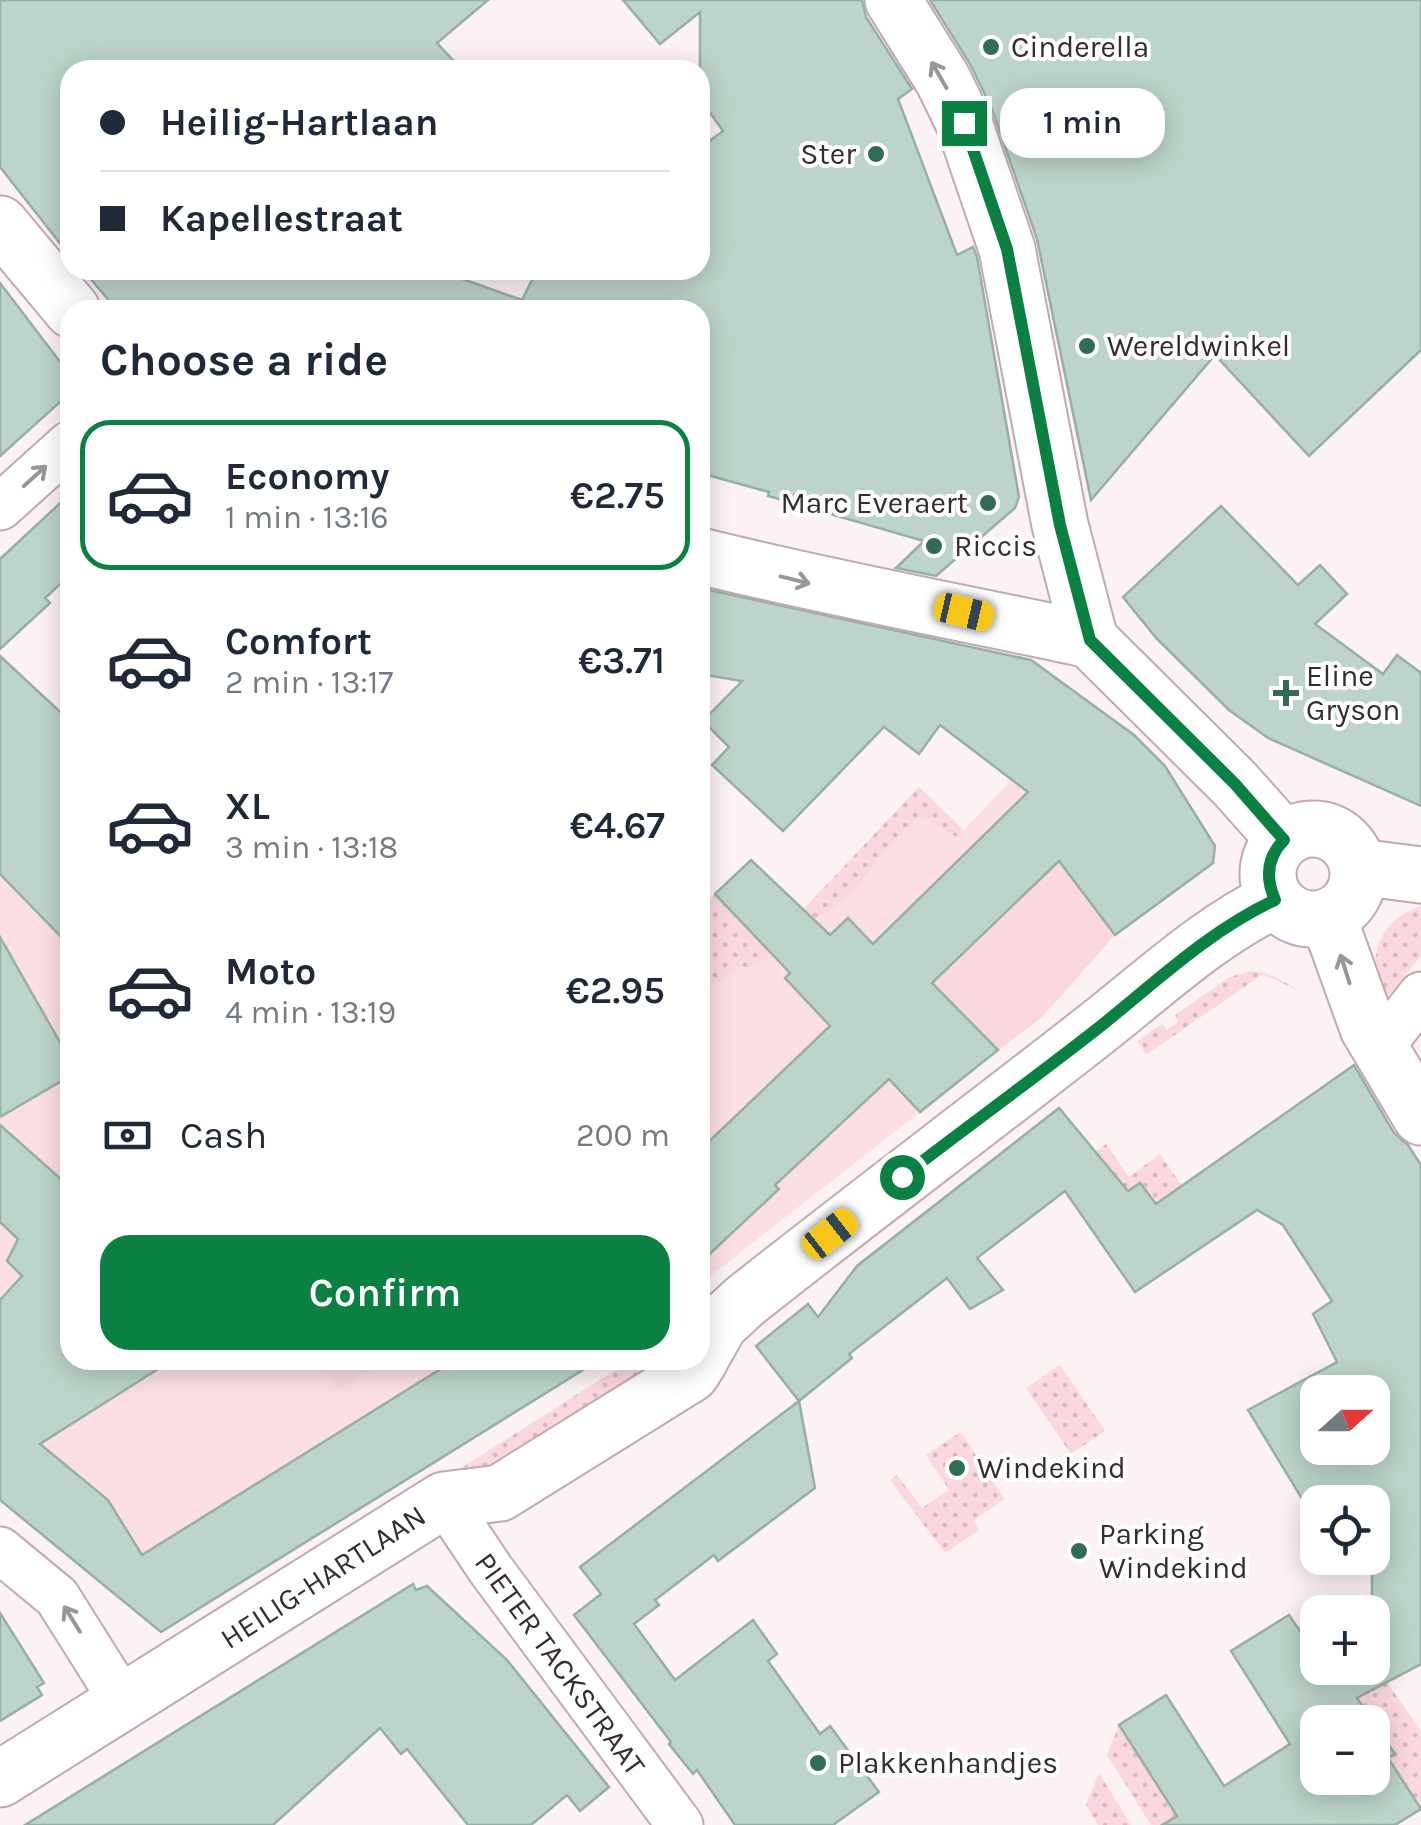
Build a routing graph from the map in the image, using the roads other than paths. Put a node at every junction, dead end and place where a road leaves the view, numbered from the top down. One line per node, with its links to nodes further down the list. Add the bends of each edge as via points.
1 (893, 0): 7 (street, one-way to 1, via 1060,525 1007,249 964,123)
2 (0, 224): 3 (street)
3 (64, 300)
4 (60, 453): 5 (street, one-way to 4)
5 (0, 507)
6 (710, 558): 7 (street, one-way to 7)
7 (1090, 640): 8 (street)
8 (1284, 840): 9 (street, via 1309,829 1335,834); 11 (street, via 1270,862)
9 (1358, 867): 10 (street); 12 (street, via 1352,898)
10 (1421, 875)
11 (1275, 900): 12 (street, via 1304,919); 16 (street, HEILIG-HARTLAAN, via 1199,945 745,1300)
12 (1328, 917): 14 (street, one-way to 12)
13 (1421, 996): 14 (street)
14 (1380, 1048): 15 (street)
15 (1421, 1117)
16 (710, 1342)
17 (694, 1370): 18 (street, HEILIG-HARTLAAN, via 500,1493)
18 (444, 1500): 20 (street, HEILIG-HARTLAAN); 22 (street, PIETER TACKSTRAAT)
19 (0, 1550): 20 (street, one-way to 19, via 57,1597)
20 (123, 1702): 21 (street, HEILIG-HARTLAAN)
21 (0, 1779)
22 (680, 1825)

